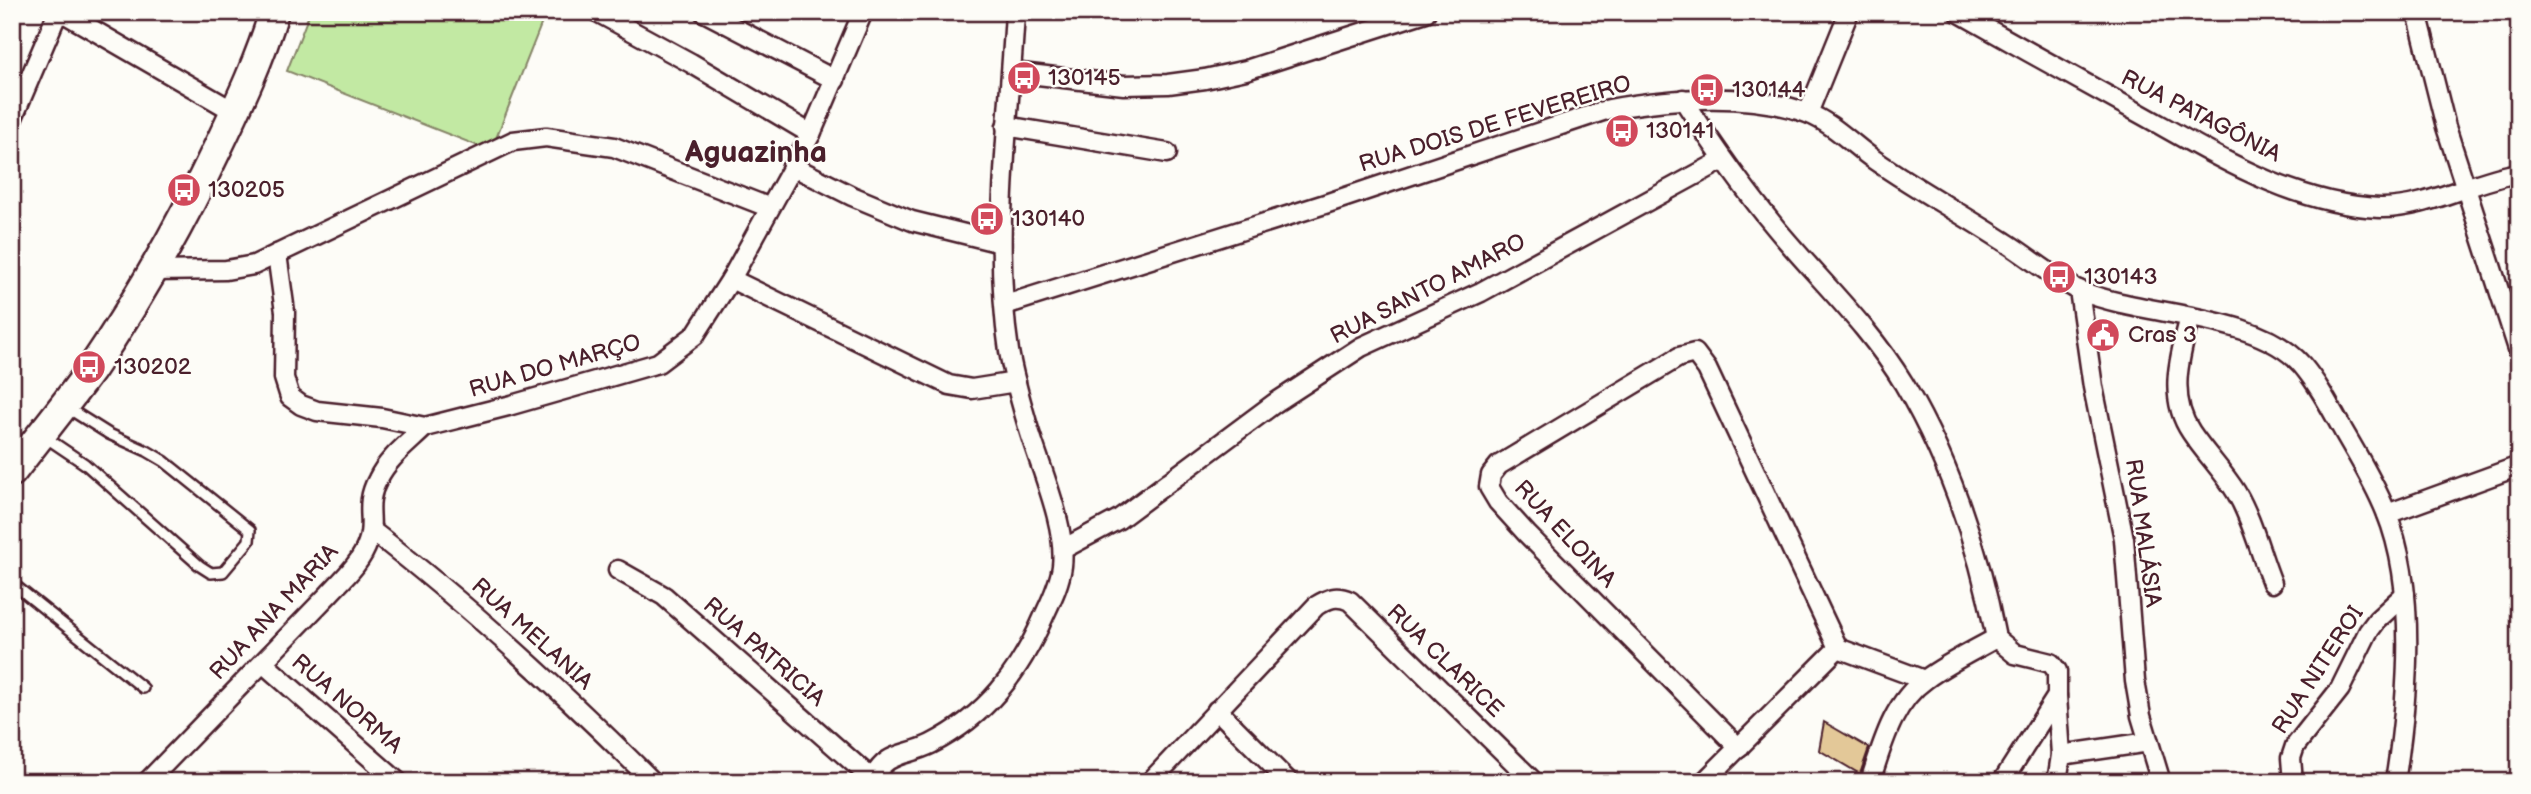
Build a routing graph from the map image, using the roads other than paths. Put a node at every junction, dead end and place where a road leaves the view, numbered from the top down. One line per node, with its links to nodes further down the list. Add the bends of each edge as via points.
1 (60, 12): 14 (street); 16 (street)
2 (274, 12): 14 (main road)
3 (597, 12): 18 (street)
4 (704, 12): 12 (street)
5 (863, 12): 12 (street, RUA DO MARÇO)
6 (1015, 12): 11 (street)
7 (1426, 12): 11 (street, via 1205,79 1124,85)
8 (1849, 12): 15 (street)
9 (1958, 12): 23 (street, RUA PATAGÔNIA, via 2250,174 2333,202 2382,208)
10 (2417, 12): 23 (street)
11 (1012, 72): 17 (street)
12 (835, 80): 18 (street, RUA DO MARÇO)
13 (1684, 99): 15 (street, RUA DOIS DE FEVEREIRO, via 1742,100); 20 (street); 30 (street, RUA DOIS DE FEVEREIRO, via 1609,109)
14 (235, 112): 27 (main road)
15 (1808, 113): 29 (street, RUA DOIS DE FEVEREIRO, via 1928,196)
16 (12, 120)
17 (1006, 126): 19 (street); 25 (street)
18 (811, 134): 21 (street, RUA DO MARÇO)
19 (1167, 153)
20 (1723, 160): 41 (street, RUA SANTO AMARO, via 1480,292 1361,347 1275,403 1119,519); 46 (street, via 1865,329 1903,383 1953,487 1987,587)
21 (792, 166): 24 (street, RUA DO MARÇO); 25 (street, via 912,221)
22 (2519, 173): 23 (street, RUA PATAGÔNIA)
23 (2466, 188): 32 (street)
24 (768, 207): 26 (street, via 614,147 546,137 513,141); 28 (street, RUA DO MARÇO)
25 (1001, 243): 30 (street)
26 (277, 254): 27 (street, via 254,265 226,270); 35 (street, RUA DO MARÇO, via 285,312 284,378 290,397 317,411)
27 (153, 271): 34 (main road)
28 (730, 279): 33 (street, via 949,385 972,389); 35 (street, RUA DO MARÇO, via 695,335 658,363)
29 (2079, 290): 31 (street, RUA DOIS DE FEVEREIRO); 53 (street, RUA MALÁSIA, via 2093,387 2124,538 2135,681)
30 (1005, 305): 33 (street)
31 (2190, 317): 39 (street, RUA DOIS DE FEVEREIRO, via 2263,337 2300,362); 44 (street, via 2176,382 2182,414 2238,495)
32 (2519, 350)
33 (1016, 382): 41 (street)
34 (64, 405): 36 (main road); 36 (lane, via 181,473 250,530 249,541 223,572 211,573 85,464)
35 (425, 427): 40 (street, RUA ANA MARIA, via 377,480 369,500)
36 (41, 434): 38 (main road)
37 (2519, 466): 39 (street)
38 (12, 472)
39 (2387, 514): 45 (street, RUA DOIS DE FEVEREIRO)
40 (371, 530): 48 (street, RUA ANA MARIA, via 356,563); 59 (street, RUA MELANIA, via 505,641)
41 (1063, 549): 56 (street, via 1062,568 1026,655 987,706 929,745 892,757 880,765)
42 (618, 570): 56 (street, RUA PATRICIA, via 664,596)
43 (12, 583): 50 (lane)
44 (2272, 583)
45 (2405, 594): 68 (street, RUA NITEROI, via 2368,632 2340,689 2295,746); 69 (street, RUA DOIS DE FEVEREIRO, via 2407,694)
46 (1996, 638): 49 (street); 51 (street, via 2014,654 2051,663 2057,671)
47 (1838, 648): 49 (street); 54 (street); 54 (street, RUA ELOINA, via 1696,353 1679,357 1499,465 1489,487 1499,502)
48 (263, 663): 57 (street, RUA ANA MARIA); 58 (street, RUA NORMA)
49 (1924, 680): 64 (street, via 1893,719)
50 (143, 688)
51 (2057, 696): 55 (street); 65 (street)
52 (1217, 710): 60 (street); 61 (street); 62 (street, RUA CLARICE, via 1316,606 1340,596)
53 (2149, 741): 55 (street); 67 (street, RUA MALÁSIA)
54 (1739, 748): 63 (street)
55 (2061, 755): 66 (street)
56 (872, 780)
57 (150, 781)
58 (398, 782)
59 (653, 782)
60 (1150, 782)
61 (1289, 782)
62 (1534, 782)
63 (1704, 782)
64 (1870, 782)
65 (2003, 782)
66 (2057, 782)
67 (2161, 782)
68 (2293, 782)
69 (2395, 782)

